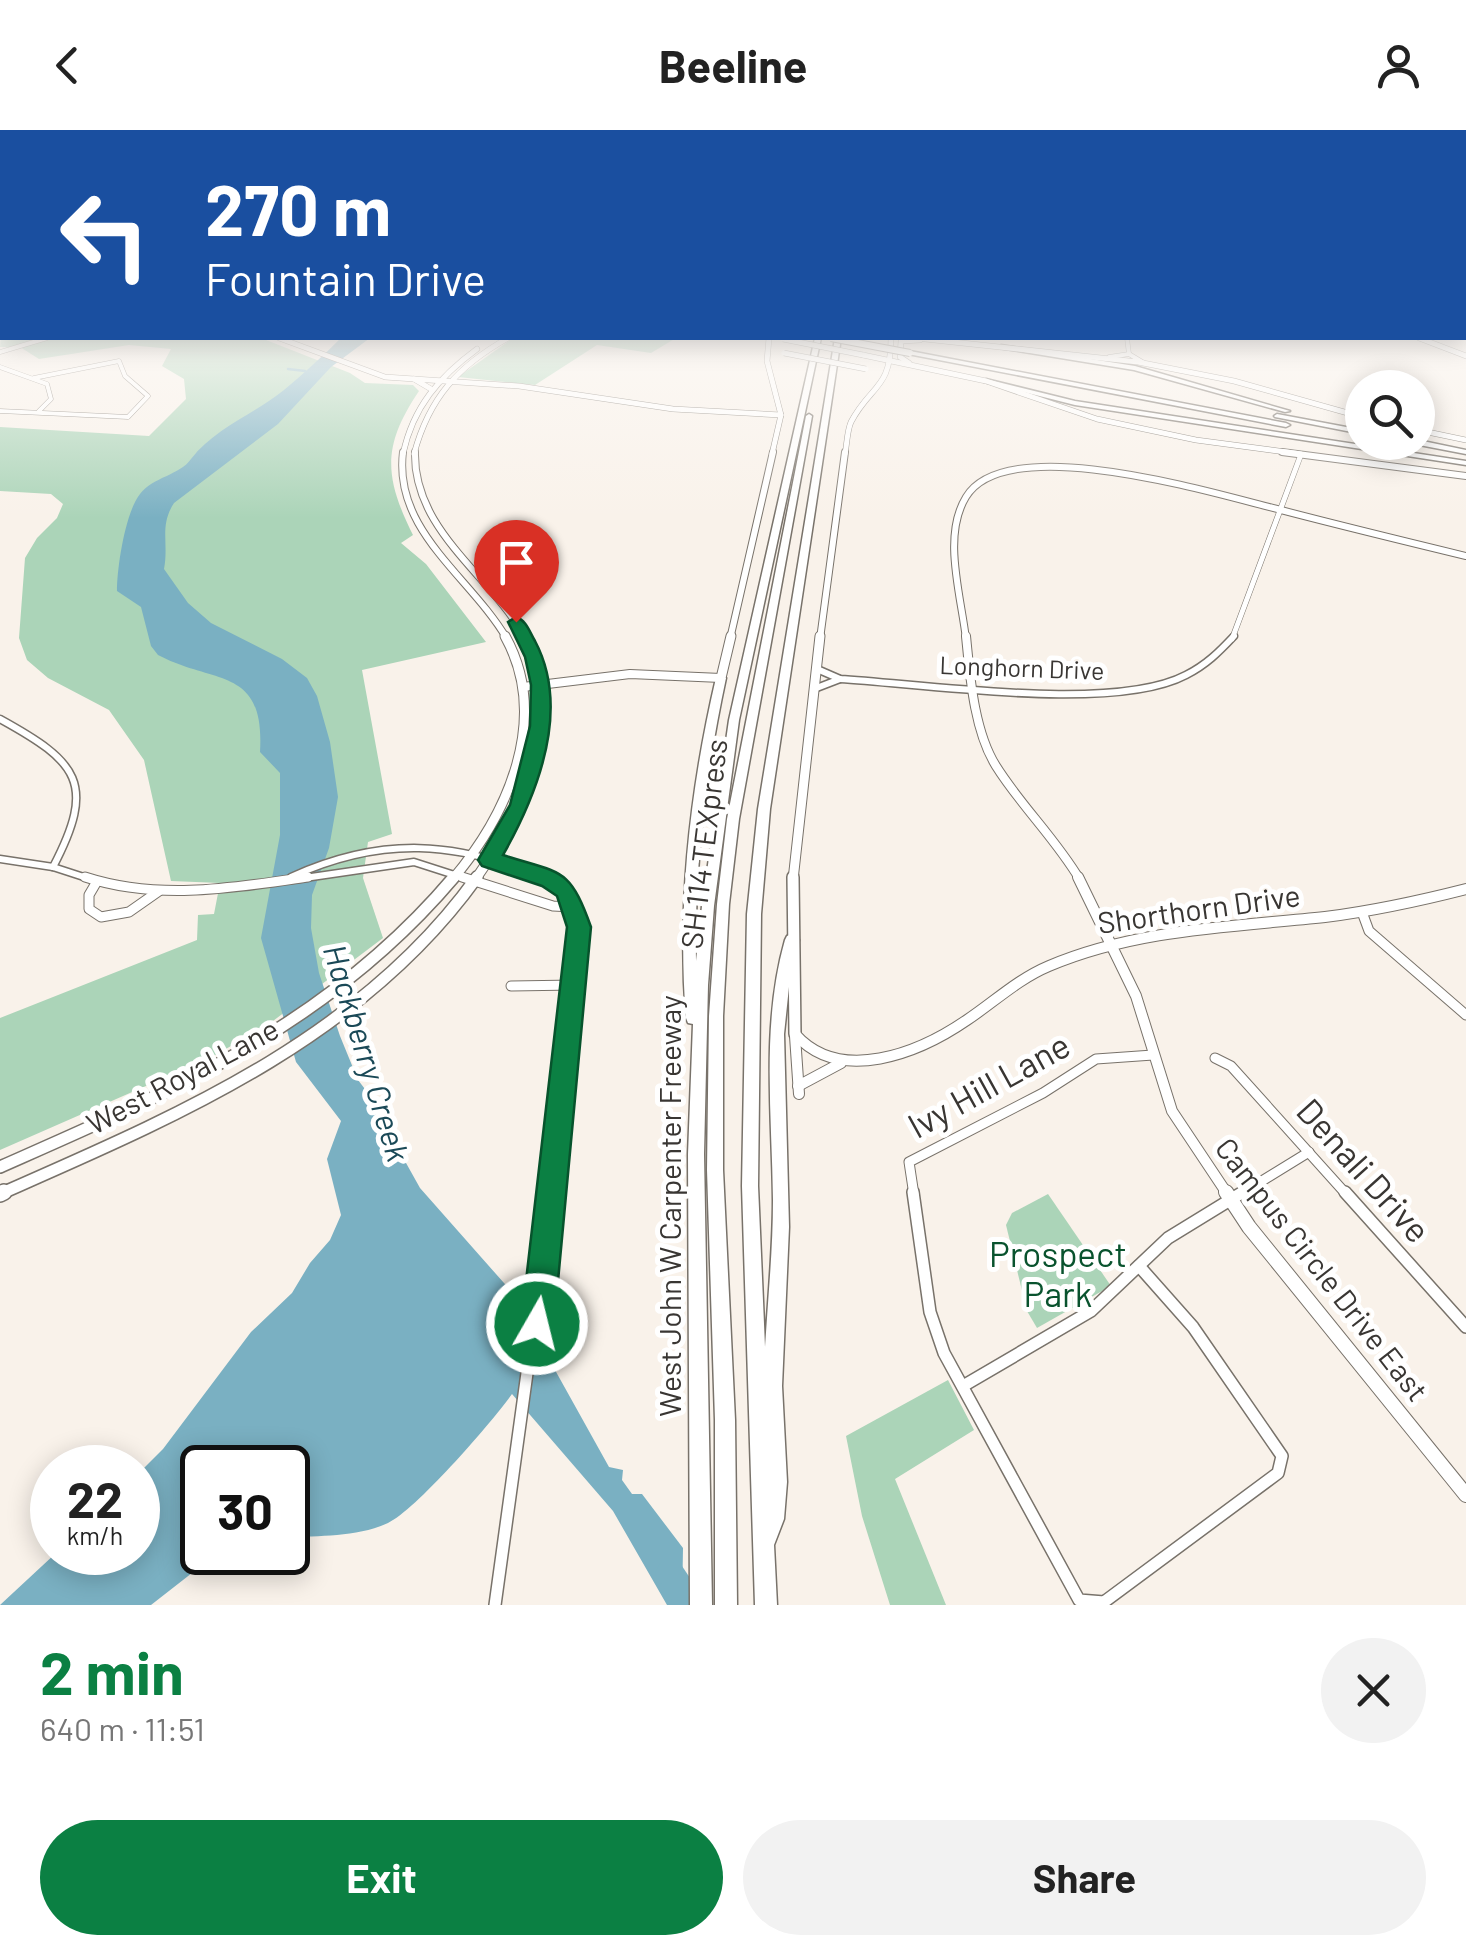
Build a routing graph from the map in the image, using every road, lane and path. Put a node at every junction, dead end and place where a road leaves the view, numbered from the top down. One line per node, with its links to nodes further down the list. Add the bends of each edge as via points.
1 (38, 380): 21 (street, via 51,394)
2 (130, 380): 21 (street, via 147,394 128,416)
3 (415, 380): 18 (main road)
4 (439, 380): 5 (street)
5 (444, 380): 18 (main road, West Royal Lane); 23 (street); 34 (main road, West Royal Lane, via 420,428)
6 (775, 380): 23 (main road)
7 (818, 380): 40 (highway, West John W Carpenter Freeway)
8 (819, 380): 37 (highway, SH 114 TEXpress)
9 (824, 380): 85 (highway, via 824,420 754,914 750,1186)
10 (877, 380): 19 (main road, bridge)
11 (884, 380): 19 (main road)
12 (981, 380): 17 (main road)
13 (1077, 380): 27 (highway)
14 (1096, 380): 25 (highway)
15 (1174, 380): 24 (highway)
16 (1228, 380): 22 (main road)
17 (986, 381): 32 (main road, via 1097,418); 33 (highway, via 1075,403)
18 (431, 389): 35 (main road, West Royal Lane, via 406,428)
19 (870, 394): 41 (main road, via 846,440)
20 (0, 410): 21 (street)
21 (39, 411)
22 (1345, 412)
23 (781, 416): 42 (main road)
24 (1345, 425)
25 (1345, 427)
26 (1435, 434): 28 (main road)
27 (1345, 436)
28 (1466, 440)
29 (1435, 445): 30 (highway)
30 (1466, 451)
31 (1435, 454): 33 (highway)
32 (1300, 456): 36 (main road); 38 (street, Longhorn Drive)
33 (1466, 461)
34 (414, 470): 35 (main road); 44 (main road, West Royal Lane, via 437,528 523,632)
35 (400, 471): 46 (main road, West Royal Lane, via 414,518 500,628)
36 (1466, 476)
37 (790, 508): 40 (highway, via 768,596); 88 (highway, SH 114 TEXpress, via 734,820 716,1016)
38 (1282, 510): 39 (street, Campus Circle Drive East); 45 (street, Longhorn Drive, via 1236,634 1190,673 1135,690 1084,694); 45 (street, Campus Circle Drive East, via 1105,468 1032,468 988,480 964,496 953,528)
39 (1466, 556)
40 (759, 605): 71 (highway, West John W Carpenter Freeway, via 714,852)
41 (817, 668): 43 (street, Longhorn Drive); 47 (main road)
42 (721, 678): 44 (street, via 630,674); 71 (highway, via 705,754 692,888 690,985)
43 (840, 678): 45 (street, Longhorn Drive); 47 (street, Longhorn Drive)
44 (540, 685): 46 (street); 53 (main road, West Royal Lane, via 527,786)
45 (973, 687): 66 (street, Campus Circle Drive East, via 995,765 1064,853)
46 (523, 688): 51 (main road, West Royal Lane, via 519,762 497,818)
47 (814, 689): 65 (main road, via 793,871)
48 (0, 718): 56 (street, via 52,748 72,774 75,821)
49 (420, 844): 50 (street); 51 (street); 54 (street)
50 (378, 849): 55 (street); 58 (street)
51 (473, 854): 53 (street); 57 (main road, West Royal Lane)
52 (0, 859): 56 (street)
53 (490, 860): 59 (main road, West Royal Lane); 63 (street, via 550,880 566,891)
54 (414, 862): 55 (street); 57 (street)
55 (378, 866): 58 (street)
56 (53, 867): 60 (street)
57 (458, 874): 59 (street); 75 (main road, West Royal Lane, via 430,909 322,1004 232,1061)
58 (292, 877): 62 (street, via 220,890)
59 (477, 880): 63 (street); 76 (main road, West Royal Lane, via 430,937 334,1020 237,1083)
60 (96, 883): 62 (street); 62 (street, via 90,908 101,917 129,912)
61 (1466, 889): 64 (street, Shorthorn Drive)
62 (159, 891)
63 (572, 907): 67 (street, via 579,927)
64 (1362, 912): 66 (street, Shorthorn Drive); 69 (street, via 1370,931)
65 (792, 940): 70 (main road); 85 (highway, via 782,966 778,1092 778,1510)
66 (1112, 944): 72 (street, Campus Circle Drive East); 74 (street, Shorthorn Drive, via 1046,966 918,1045)
67 (575, 984): 68 (street); 86 (street, via 546,1258)
68 (511, 986)
69 (1466, 1016)
70 (795, 1034): 74 (street, via 808,1053); 74 (street, Shorthorn Drive, via 798,1090)
71 (698, 1055): 87 (highway, West John W Carpenter Freeway)
72 (1153, 1055): 80 (street, Campus Circle Drive East, via 1172,1112); 83 (street, Ivy Hill Lane, via 1096,1059 909,1162 930,1312)
73 (1215, 1058): 77 (street, Denali Drive, via 1231,1066)
74 (844, 1062)
75 (108, 1120): 76 (main road); 78 (main road, West Royal Lane)
76 (110, 1145): 79 (main road, West Royal Lane)
77 (1309, 1152): 80 (street); 82 (street, Denali Drive)
78 (0, 1166)
79 (0, 1194)
80 (1228, 1200): 81 (street, via 1148,1252); 84 (street, Campus Circle Drive East)
81 (1139, 1266): 83 (street, via 1101,1304); 83 (street, Ivy Hill Lane, via 1193,1327 1282,1456 1278,1473 1104,1602 1079,1600)
82 (1466, 1326)
83 (963, 1386)
84 (1466, 1495)
85 (765, 1544): 89 (highway)
86 (495, 1605)
87 (701, 1605)
88 (726, 1605)
89 (766, 1605)

